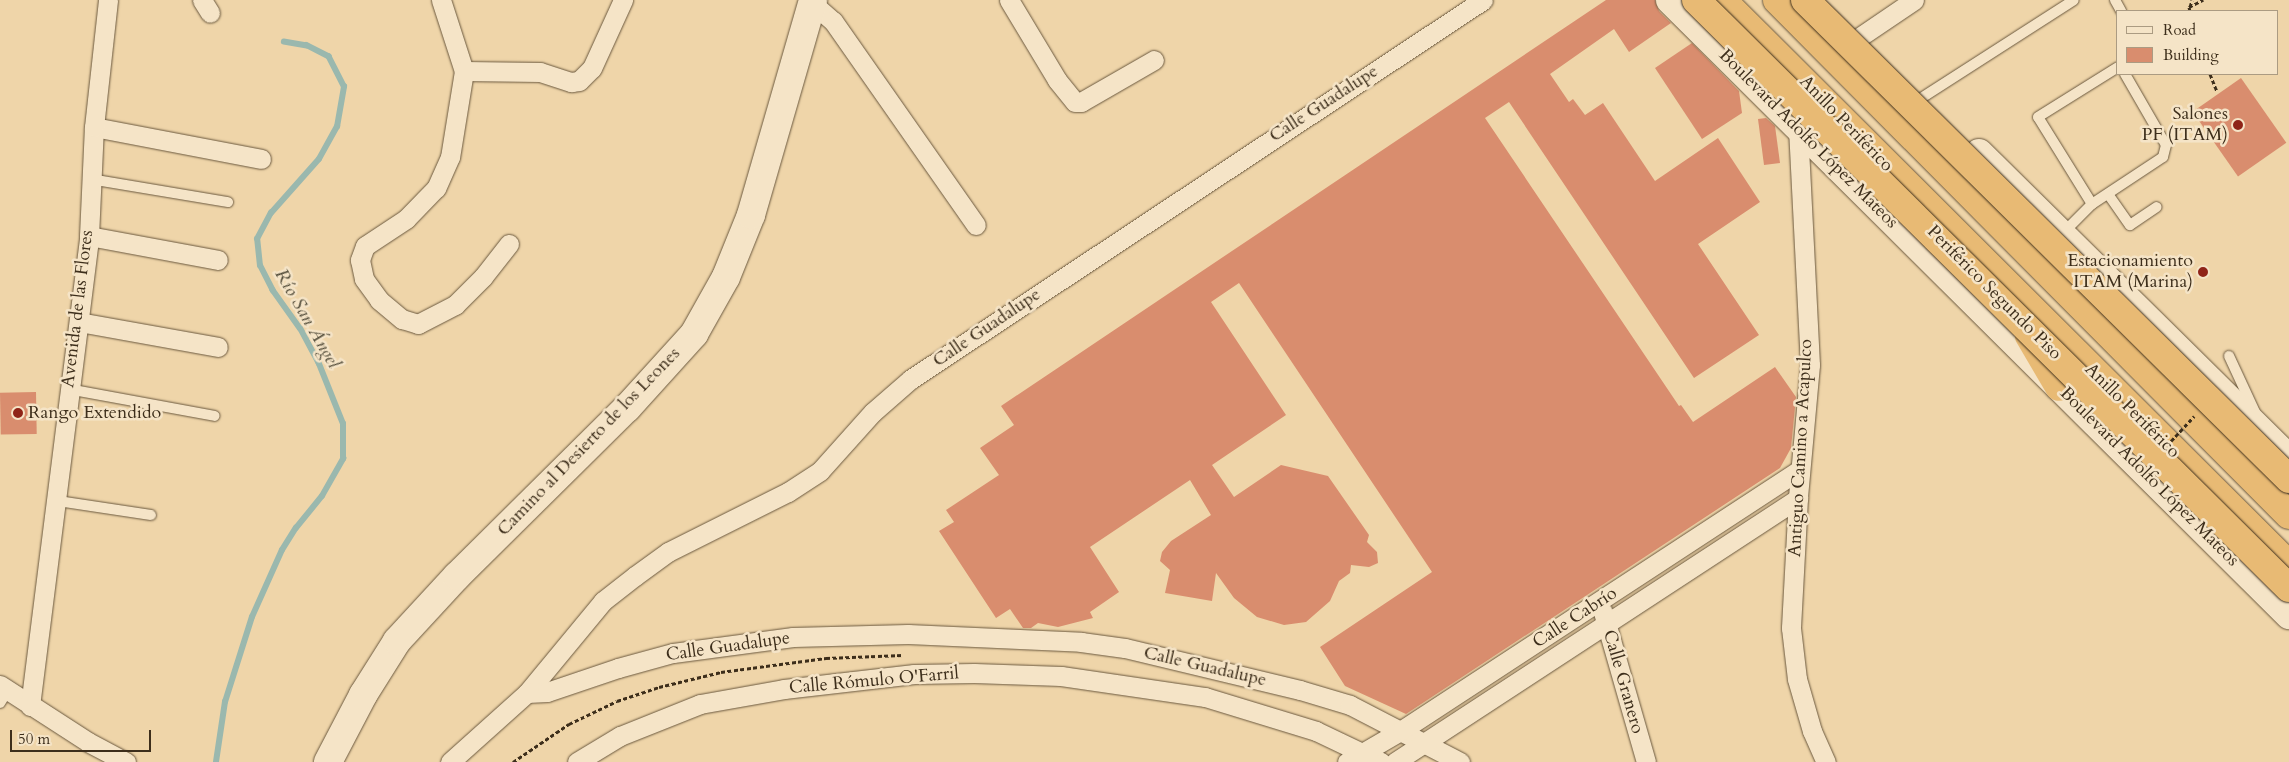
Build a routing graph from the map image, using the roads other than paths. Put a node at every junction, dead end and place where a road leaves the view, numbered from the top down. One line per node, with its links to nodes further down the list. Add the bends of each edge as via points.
1 (108, 0): 21 (street, Avenida de las Flores)
2 (441, 0): 18 (street)
3 (623, 0): 18 (street, via 592,68 579,81 571,82 540,72)
4 (1009, 0): 16 (street, via 1057,80 1075,102 1081,102)
5 (1483, 0): 56 (street, Calle Guadalupe, via 911,379 873,412 820,471 788,492 668,552 603,601)
6 (1670, 0): 22 (main road, Boulevard Adolfo López Mateos)
7 (1696, 0): 51 (highway, Periférico Segundo Piso, bridge)
8 (1722, 0): 35 (highway, Anillo Periférico)
9 (1777, 0): 23 (highway, Anillo Periférico)
10 (1805, 0): 45 (highway, bridge)
11 (1824, 0): 15 (main road)
12 (1914, 0): 15 (street)
13 (2074, 0): 20 (lane)
14 (813, 1): 30 (street, via 832,21); 62 (main road, Camino al Desierto de los Leones, via 752,215 726,277 694,334 627,408 463,570 397,641 363,695)
15 (1860, 36): 20 (main road)
16 (1154, 60)
17 (2116, 68): 28 (lane, via 2038,117)
18 (464, 71): 33 (street, via 450,157 436,188 406,220 365,246 360,260 364,279 379,300 402,319 418,324 455,305 483,277)
19 (2126, 75): 26 (lane, via 2166,145 2163,156)
20 (1923, 98): 31 (main road)
21 (94, 127): 24 (street); 25 (street, Avenida de las Flores)
22 (1798, 128): 39 (main road, Boulevard Adolfo López Mateos); 44 (street, Antiguo Camino a Acapulco, via 1810,364)
23 (1927, 151): 31 (highway); 48 (highway, Anillo Periférico)
24 (261, 159)
25 (90, 179): 27 (lane); 32 (street, Avenida de las Flores)
26 (2108, 194): 28 (lane); 29 (lane, via 2130,225)
27 (228, 202)
28 (2092, 204): 31 (lane)
29 (2157, 207)
30 (976, 225)
31 (2054, 226): 42 (main road)
32 (89, 236): 34 (street); 36 (street, Avenida de las Flores)
33 (508, 244)
34 (218, 260)
35 (1989, 268): 39 (highway); 50 (highway, Anillo Periférico)
36 (79, 322): 37 (street); 40 (street, Avenida de las Flores)
37 (218, 346)
38 (2229, 356): 42 (lane)
39 (2059, 387): 53 (main road, Boulevard Adolfo López Mateos)
40 (68, 389): 41 (lane); 47 (street, Avenida de las Flores)
41 (215, 416)
42 (2266, 436): 43 (main road)
43 (2289, 459)
44 (1800, 470): 46 (street, Antiguo Camino a Acapulco); 52 (street, Calle Cabrío)
45 (2289, 479)
46 (1798, 498): 54 (street, Calle Cabrío); 70 (street, Antiguo Camino a Acapulco, via 1791,628 1797,679 1812,731)
47 (58, 500): 49 (lane); 57 (street, Avenida de las Flores)
48 (2289, 515)
49 (151, 516)
50 (2289, 566)
51 (2289, 588)
52 (1600, 602): 54 (street, Calle Granero); 58 (street, Calle Cabrío)
53 (2289, 615)
54 (1606, 623): 59 (street, Calle Cabrío); 69 (street, Calle Granero)
55 (2, 693): 57 (street)
56 (527, 693): 58 (street, Calle Guadalupe, via 547,692 673,653 793,637 908,634 1081,642 1125,648 1300,690 1350,705); 63 (street, Calle Guadalupe)
57 (30, 706): 61 (street)
58 (1402, 730): 59 (street); 60 (street, Calle Cabrío)
59 (1426, 742): 67 (street, Calle Cabrío); 68 (street)
60 (1364, 752): 64 (street, Calle Rómulo O'Farril, via 1316,731 1205,698 1061,676 974,673 914,674 784,689 700,704 620,736); 65 (street, Calle Cabrío); 66 (street, Calle Rómulo O'Farril)
61 (126, 762)
62 (328, 762)
63 (450, 762)
64 (577, 762)
65 (1347, 762)
66 (1381, 762)
67 (1394, 762)
68 (1460, 762)
69 (1646, 762)
70 (1826, 762)

